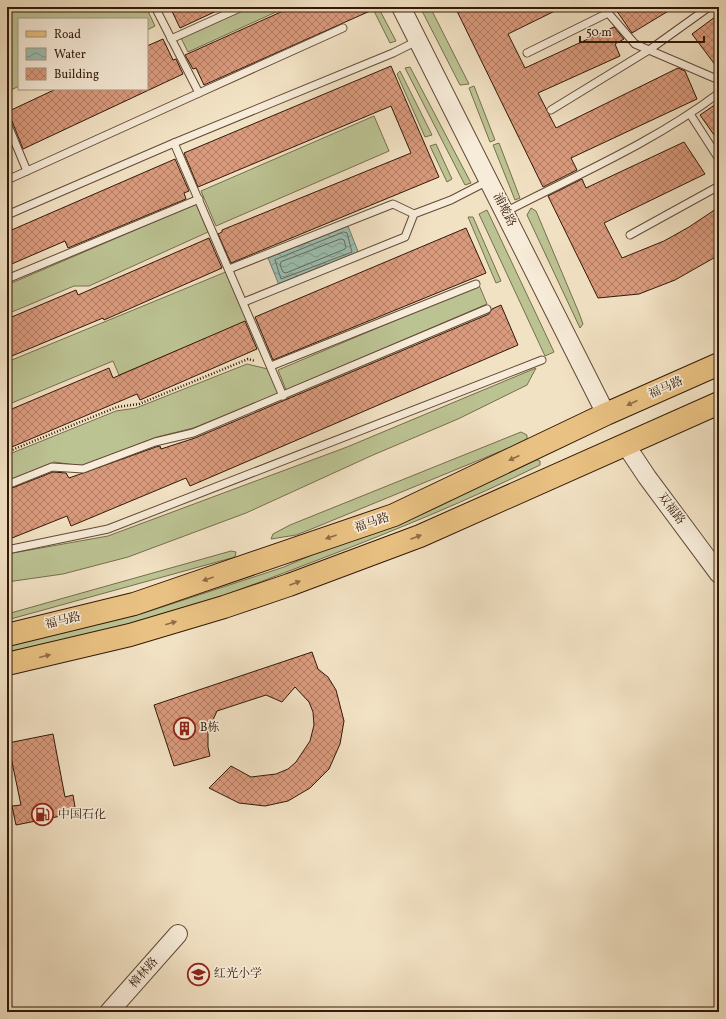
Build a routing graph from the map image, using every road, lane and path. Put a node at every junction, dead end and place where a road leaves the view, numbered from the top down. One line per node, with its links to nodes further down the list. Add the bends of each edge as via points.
1 (155, 7): 8 (lane)
2 (242, 7): 8 (lane)
3 (401, 7): 9 (street, 浦墘路)
4 (603, 7): 6 (lane)
5 (709, 7): 10 (lane)
6 (608, 13): 10 (lane, via 635,44); 11 (lane)
7 (344, 28): 13 (lane)
8 (171, 39): 13 (lane)
9 (418, 40): 18 (lane, via 386,56); 22 (street, 浦墘路)
10 (649, 50): 12 (lane); 15 (lane)
11 (527, 53)
12 (719, 80)
13 (200, 93): 20 (lane)
14 (719, 94): 16 (lane)
15 (551, 110)
16 (690, 114): 19 (lane); 25 (lane, via 652,137)
17 (7, 123): 20 (lane)
18 (174, 143): 24 (lane); 27 (lane)
19 (719, 160)
20 (27, 172): 21 (lane)
21 (7, 180)
22 (489, 180): 25 (street, 浦墘路); 26 (lane, via 451,200)
23 (719, 186): 28 (lane)
24 (199, 199): 29 (lane); 30 (lane)
25 (505, 212): 39 (street, 浦墘路)
26 (414, 214): 29 (lane, via 393,204); 32 (lane, via 405,237)
27 (7, 215)
28 (630, 235)
29 (229, 268): 32 (lane)
30 (7, 279)
31 (476, 284): 36 (lane)
32 (244, 302): 36 (lane)
33 (487, 310): 37 (lane)
34 (542, 360): 43 (lane, via 108,529)
35 (719, 364): 39 (main road, 福马路, one-way to 39)
36 (271, 366): 37 (lane); 41 (path, via 248,359 139,404 117,407)
37 (283, 396): 42 (lane, via 193,433 154,442 83,469 52,467)
38 (719, 403): 40 (main road)
39 (606, 414): 45 (main road, 福马路, one-way to 45, via 394,515 134,604)
40 (625, 444): 44 (street, 双福路); 46 (main road, one-way to 40, via 143,631 289,586 420,536)
41 (7, 452)
42 (7, 486)
43 (7, 550)
44 (719, 574)
45 (7, 635)
46 (7, 664)
47 (178, 934): 48 (street, 樟林路)
48 (109, 1012)

